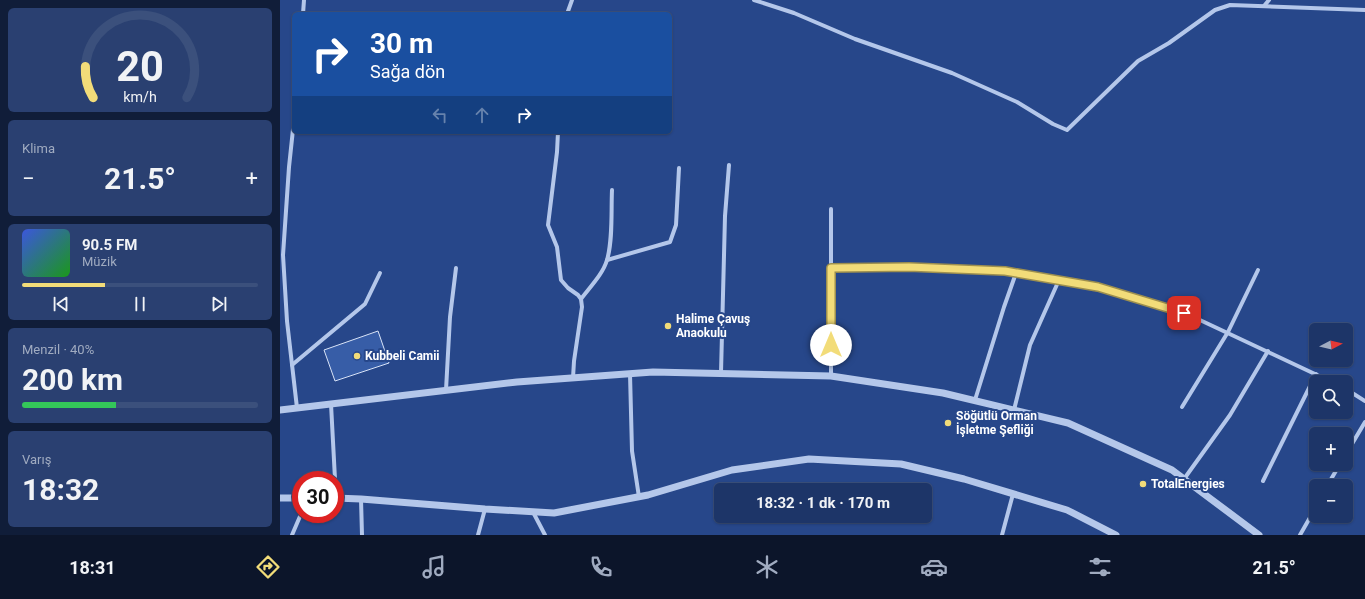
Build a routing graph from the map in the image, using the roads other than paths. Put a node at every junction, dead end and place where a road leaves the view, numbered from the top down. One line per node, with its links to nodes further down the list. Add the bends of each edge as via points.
1 (304, 0): 7 (street)
2 (572, 0): 8 (street)
3 (754, 0): 5 (street, via 952,73 1017,102 1067,130 1138,61 1169,43 1215,10 1230,5)
4 (1269, 0): 5 (street)
5 (1264, 6): 6 (street)
6 (1365, 10)
7 (303, 12)
8 (568, 12)
9 (293, 134): 25 (street, via 283,255)
10 (558, 134): 22 (street, via 548,225 557,247 561,280)
11 (729, 165): 26 (street, via 724,216)
12 (679, 168): 15 (street, via 676,225 670,242)
13 (612, 190): 15 (street)
14 (831, 209): 17 (street)
15 (607, 260): 22 (street)
16 (456, 268): 31 (street)
17 (831, 268): 20 (street, via 909,267); 29 (street)
18 (1258, 270): 23 (street)
19 (380, 273): 25 (street, via 365,304)
20 (1016, 273): 21 (street); 33 (street)
21 (1059, 280): 23 (street, via 1098,287 1184,313); 39 (street, via 1030,345)
22 (581, 299): 30 (street)
23 (1228, 332): 24 (street); 36 (street)
24 (1268, 351): 28 (street); 43 (street, via 1230,415)
25 (292, 365): 37 (street)
26 (721, 373): 27 (street); 29 (street)
27 (630, 374): 30 (street); 46 (street, via 632,451)
28 (1316, 374): 44 (street)
29 (831, 376): 33 (street)
30 (573, 378): 31 (street)
31 (446, 390): 35 (street)
32 (1353, 393): 34 (street)
33 (975, 400): 39 (street)
34 (1365, 401)
35 (331, 404): 37 (street); 42 (street)
36 (1182, 407)
37 (296, 408): 38 (street)
38 (280, 410)
39 (1014, 410): 43 (street, via 1068,423 1172,470)
40 (1365, 422): 41 (street)
41 (1353, 442)
42 (335, 471)
43 (1184, 479): 61 (street)
44 (1263, 481)
45 (1013, 494): 46 (street, via 901,464 809,459 732,470); 59 (street); 60 (street, via 1067,510)
46 (639, 496): 52 (street, via 554,513)
47 (280, 498): 48 (street)
48 (292, 498)
49 (344, 498): 50 (street)
50 (361, 499): 51 (street); 56 (street)
51 (485, 509): 52 (street); 57 (street)
52 (533, 512): 58 (street)
53 (1309, 519): 62 (street)
54 (297, 523): 55 (street)
55 (292, 535)
56 (362, 535)
57 (478, 535)
58 (545, 535)
59 (1002, 535)
60 (1116, 535)
61 (1259, 535)
62 (1300, 535)

